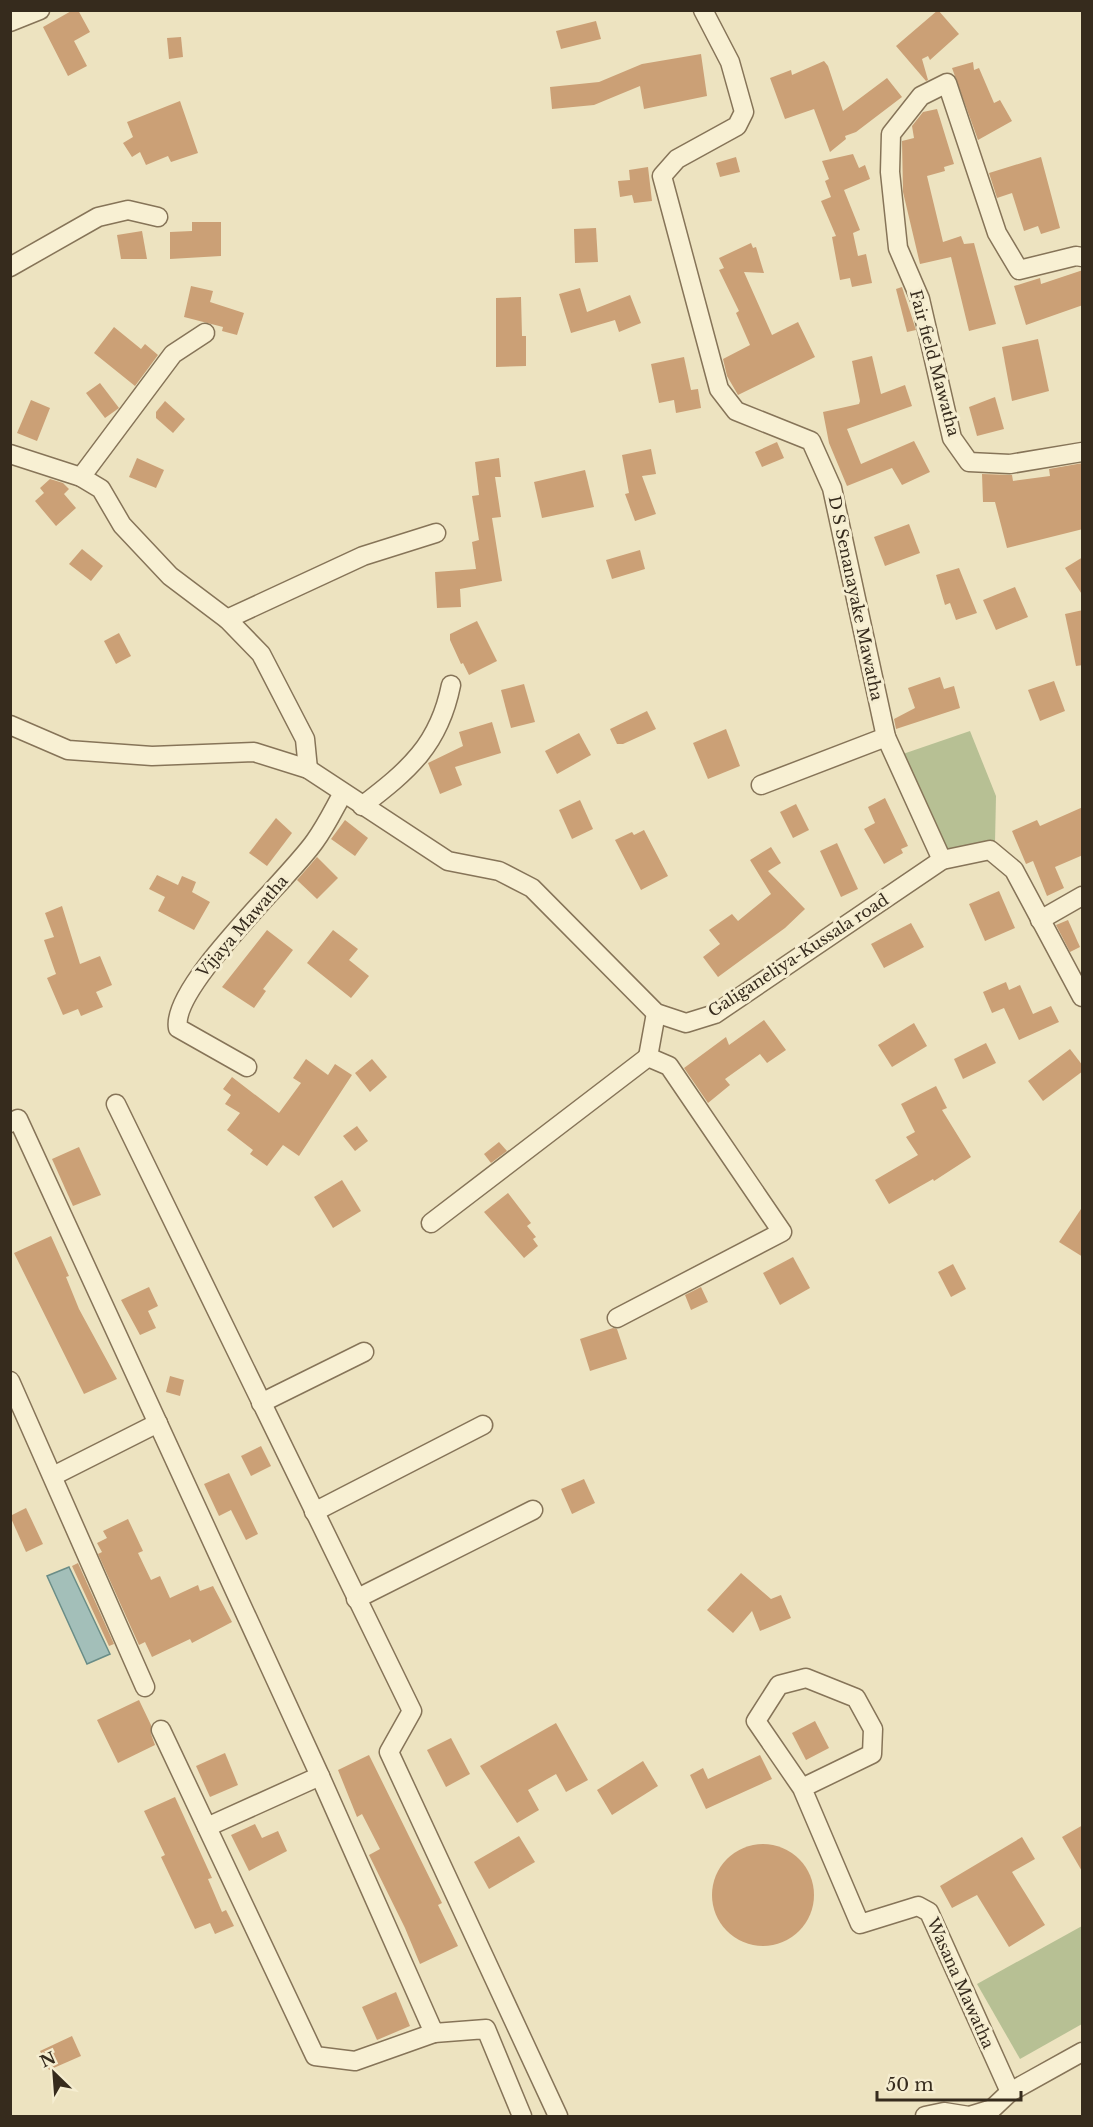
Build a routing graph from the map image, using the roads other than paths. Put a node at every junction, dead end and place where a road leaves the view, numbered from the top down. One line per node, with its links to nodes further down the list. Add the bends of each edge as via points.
1 (40, 10): 3 (street)
2 (703, 10): 15 (street, D S Senanayake Mawatha, via 730,62 744,112 737,126 677,159 662,176 664,192 719,389 736,411 811,441 832,488)
3 (10, 22)
4 (158, 217): 6 (street, via 128,210 98,218)
5 (1083, 257): 8 (street, Fair field Mawatha, via 1019,270 997,234 947,83 921,96 891,134 890,172 898,248 920,299 952,438 969,462 1010,464)
6 (10, 267)
7 (204, 333): 10 (street, via 173,354)
8 (1083, 452)
9 (10, 454): 10 (street)
10 (81, 477): 12 (street, via 101,489 122,525 170,576)
11 (436, 533): 12 (street, via 363,556)
12 (227, 619): 16 (street, via 261,654 305,739)
13 (451, 685): 19 (street, via 445,713 416,763)
14 (10, 725): 16 (street, Galiganeliya-Kussala road, via 68,750 152,756 254,752)
15 (886, 737): 17 (street); 20 (street, D S Senanayake Mawatha)
16 (308, 769): 18 (street, Galiganeliya-Kussala road)
17 (761, 785)
18 (343, 793): 19 (street, Galiganeliya-Kussala road); 26 (street, Vijaya Mawatha, via 315,841 196,979 176,1019 177,1028)
19 (362, 806): 24 (street, Galiganeliya-Kussala road, via 448,861 499,871 532,888)
20 (942, 860): 22 (street, Galiganeliya-Kussala road, via 990,850 1014,870); 24 (street, Galiganeliya-Kussala road, via 715,1014 686,1023)
21 (1083, 896): 22 (street)
22 (1040, 920): 23 (street, Galiganeliya-Kussala road)
23 (1083, 997)
24 (656, 1013): 25 (street)
25 (648, 1057): 29 (street); 30 (street, via 669,1066 782,1232)
26 (247, 1067)
27 (116, 1104): 33 (street)
28 (10, 1123): 34 (street, via 18,1119)
29 (431, 1223)
30 (617, 1318)
31 (364, 1352): 33 (street)
32 (10, 1381): 36 (street)
33 (261, 1403): 38 (street)
34 (158, 1423): 36 (street); 42 (street)
35 (483, 1425): 38 (street)
36 (53, 1476): 40 (street)
37 (532, 1510): 39 (street)
38 (314, 1512): 39 (street)
39 (356, 1599): 49 (street, via 412,1711 389,1752)
40 (145, 1688)
41 (161, 1730): 44 (street)
42 (320, 1776): 44 (street); 45 (street)
43 (802, 1788): 43 (street, via 872,1754 873,1729 856,1698 806,1678 779,1685 756,1721); 47 (street, Wasana Mawatha, via 860,1924 918,1906 929,1912)
44 (207, 1827): 45 (street, via 315,2056 355,2061)
45 (434, 2032): 48 (street, via 486,2029)
46 (1083, 2052): 47 (street)
47 (1010, 2092): 50 (street, via 992,2109 977,2114 944,2112)
48 (522, 2116)
49 (558, 2116)
50 (925, 2116)

